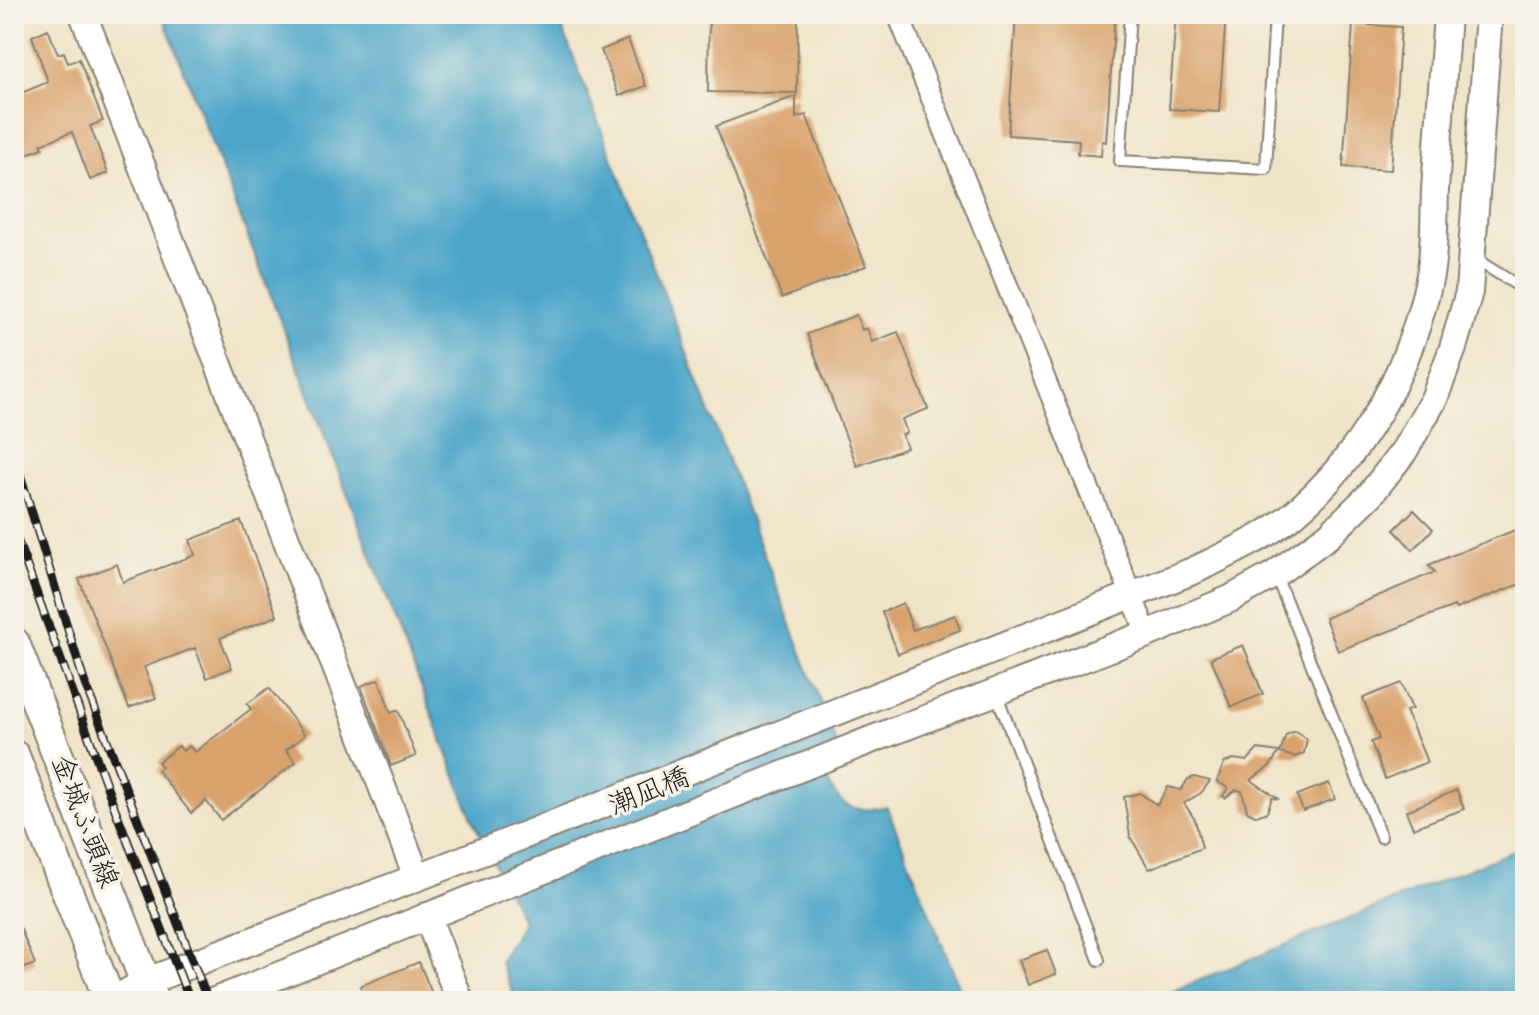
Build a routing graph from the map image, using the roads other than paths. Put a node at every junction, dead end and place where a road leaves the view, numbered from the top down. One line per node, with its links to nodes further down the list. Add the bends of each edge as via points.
1 (83, 14): 16 (street)
2 (898, 14): 10 (street)
3 (1130, 14): 4 (lane, via 1120,161 1266,169)
4 (1275, 14)
5 (1447, 14): 10 (street, 潮凪橋, via 1430,273 1395,384 1369,429 1302,507 1246,545)
6 (1489, 14): 7 (street, 潮凪橋)
7 (1470, 256): 8 (lane); 9 (street, 潮凪橋, via 1469,292 1453,348 1434,399 1404,451 1329,535)
8 (1525, 290)
9 (1275, 574): 11 (street, 潮凪橋); 15 (lane)
10 (1131, 595): 11 (street); 16 (street, 潮凪橋)
11 (1147, 634): 13 (street, 潮凪橋)
12 (14, 643): 19 (main road, 金城ふ頭線)
13 (996, 692): 17 (street, 潮凪橋); 18 (lane)
14 (14, 756): 20 (main road, 金城ふ頭線)
15 (1381, 837)
16 (428, 873): 19 (street, 潮凪橋)
17 (439, 911): 21 (street, 潮凪橋); 22 (street)
18 (1099, 960)
19 (149, 991): 20 (street, 潮凪橋)
20 (111, 1001)
21 (215, 1001)
22 (460, 1001)

